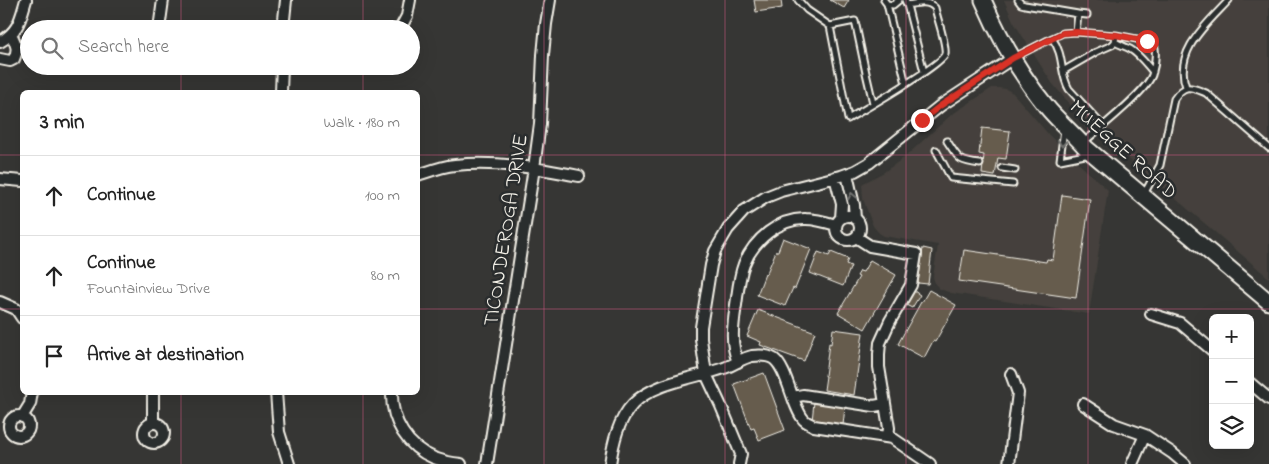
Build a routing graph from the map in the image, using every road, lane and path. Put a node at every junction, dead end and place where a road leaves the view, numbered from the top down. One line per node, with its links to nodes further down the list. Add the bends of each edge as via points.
1 (26, 0): 20 (street)
2 (163, 0): 15 (street)
3 (286, 0): 16 (street)
4 (410, 0): 17 (street)
5 (550, 0): 41 (street, TICONDEROGA DRIVE)
6 (798, 0): 18 (lane)
7 (899, 0): 11 (lane, via 893,5)
8 (984, 0): 24 (main road, MUEGGE ROAD)
9 (1018, 0): 13 (lane, via 1025,5)
10 (1230, 0): 31 (lane, via 1189,47 1184,68)
11 (885, 2): 30 (lane)
12 (906, 2): 27 (lane); 27 (lane, via 932,4 945,46 942,59)
13 (1078, 14): 14 (lane); 19 (lane)
14 (1087, 14)
15 (160, 20)
16 (284, 20)
17 (405, 20)
18 (830, 26): 33 (lane, via 855,21); 33 (lane, via 848,119)
19 (1076, 32): 21 (lane); 22 (lane)
20 (11, 34): 23 (street); 25 (street, via 18,51 10,61)
21 (1052, 38): 24 (lane); 26 (lane, via 1059,49)
22 (1116, 38): 26 (lane, via 1112,45); 28 (lane, via 1121,46 1136,54); 28 (lane, via 1147,41 1155,48)
23 (0, 42)
24 (1013, 58): 34 (main road, MUEGGE ROAD); 45 (street, via 940,106 869,163)
25 (0, 59)
26 (1063, 70): 35 (lane, via 1069,89)
27 (924, 72): 30 (lane)
28 (1153, 72): 35 (lane, via 1144,87)
29 (282, 75): 32 (street)
30 (906, 84): 33 (lane)
31 (1186, 87): 37 (lane, via 1206,93); 51 (lane, via 1174,99 1160,166)
32 (281, 90)
33 (873, 103)
34 (1064, 126): 38 (main road, MUEGGE ROAD); 38 (lane, one-way to 38, via 1060,160)
35 (1103, 126): 38 (lane)
36 (947, 141): 40 (lane, via 959,159)
37 (1269, 148)
38 (1088, 149): 51 (main road, MUEGGE ROAD)
39 (936, 150): 50 (lane, via 951,178)
40 (980, 164)
41 (534, 168): 44 (street, via 454,165); 46 (street); 78 (street, TICONDEROGA DRIVE)
42 (1002, 168): 43 (lane)
43 (1015, 170)
44 (420, 174)
45 (847, 174): 47 (street); 52 (street, one-way to 45)
46 (579, 176)
47 (836, 177): 53 (street, via 842,204); 61 (street, via 766,197 744,211 728,229 711,265 701,327)
48 (0, 179): 49 (street)
49 (20, 181)
50 (1013, 184)
51 (1142, 196): 56 (main road, MUEGGE ROAD)
52 (855, 218): 53 (street, via 850,216); 54 (street, via 860,226)
53 (838, 221): 54 (street, via 836,233 840,238 848,241); 60 (street, via 792,220 772,230 754,246 745,262 740,282 733,335)
54 (856, 237): 70 (street, via 870,246 916,254 911,285 880,343 879,367)
55 (0, 302): 58 (street, via 16,309)
56 (1269, 302)
57 (1151, 314): 59 (street, via 1180,323)
58 (20, 315)
59 (1209, 348)
60 (738, 362): 61 (street); 68 (street, via 759,355 773,359 779,365)
61 (706, 374): 79 (street, via 649,392 633,404 623,418); 80 (street, via 741,454)
62 (1011, 374): 82 (street, via 1018,393)
63 (1254, 386): 69 (street)
64 (32, 395): 72 (street)
65 (153, 395): 73 (street)
66 (276, 395): 76 (street, via 279,432)
67 (392, 395): 77 (street, via 401,430 415,448 435,459)
68 (793, 397): 70 (street, via 802,395 874,406); 75 (street, via 808,424)
69 (1269, 399)
70 (885, 404): 75 (street)
71 (1083, 404): 74 (street, via 1114,424)
72 (22, 417)
73 (153, 423)
74 (1145, 436): 83 (street); 84 (street)
75 (888, 437): 81 (street)
76 (289, 464)
77 (461, 464)
78 (487, 464)
79 (610, 464)
80 (739, 464)
81 (930, 464)
82 (1008, 464)
83 (1132, 464)
84 (1185, 464)

